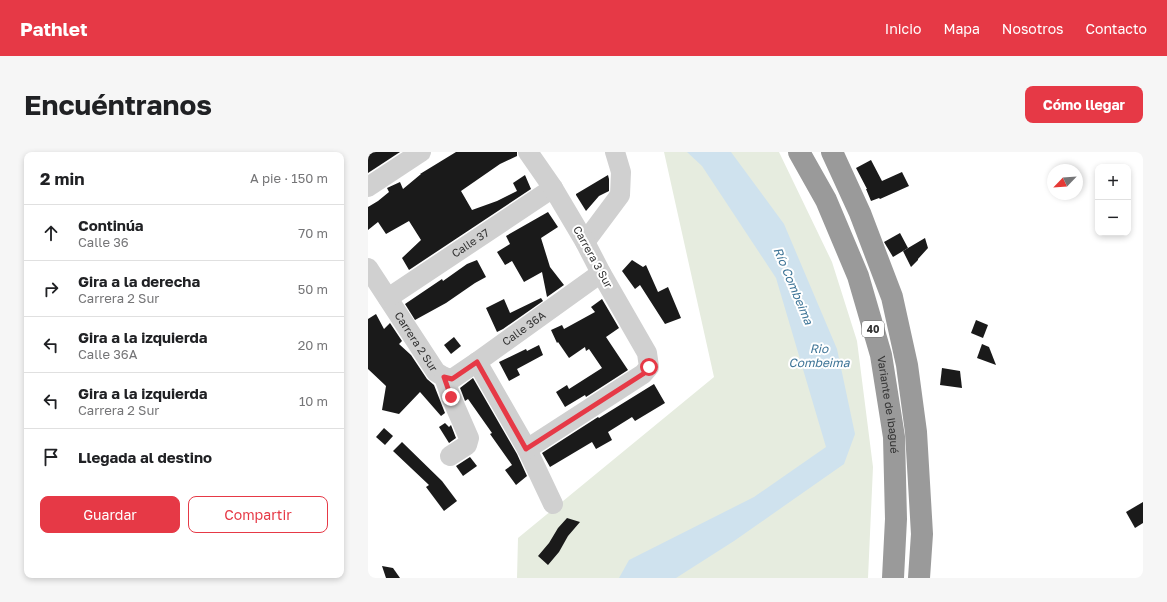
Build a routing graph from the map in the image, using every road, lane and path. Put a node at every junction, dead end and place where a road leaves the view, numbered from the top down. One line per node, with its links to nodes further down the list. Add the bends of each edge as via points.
1 (421, 152): 6 (street)
2 (528, 152): 7 (street, Carrera 3 Sur)
3 (615, 152): 8 (street, via 622,172 620,195)
4 (799, 152): 17 (highway, Variante de Ibagué / 40, via 826,200 858,276 881,355 894,437 896,519)
5 (832, 152): 18 (highway, 40, via 860,213 892,297 907,365 916,432 922,534)
6 (368, 187)
7 (553, 188): 8 (street, Carrera 3 Sur); 11 (street, Calle 37)
8 (585, 242): 10 (street, Carrera 3 Sur)
9 (368, 268): 11 (street, Carrera 2 Sur)
10 (601, 273): 12 (street, Calle 36A); 14 (street, Carrera 3 Sur, via 647,353 649,367 643,374)
11 (388, 298): 13 (street, Carrera 2 Sur, via 436,372)
12 (477, 362): 13 (street, Calle 36A, via 452,379); 14 (street)
13 (444, 377): 15 (street, Carrera 2 Sur, via 470,438 467,445)
14 (526, 449): 16 (street)
15 (450, 456)
16 (553, 504)
17 (893, 578)
18 (919, 578)

